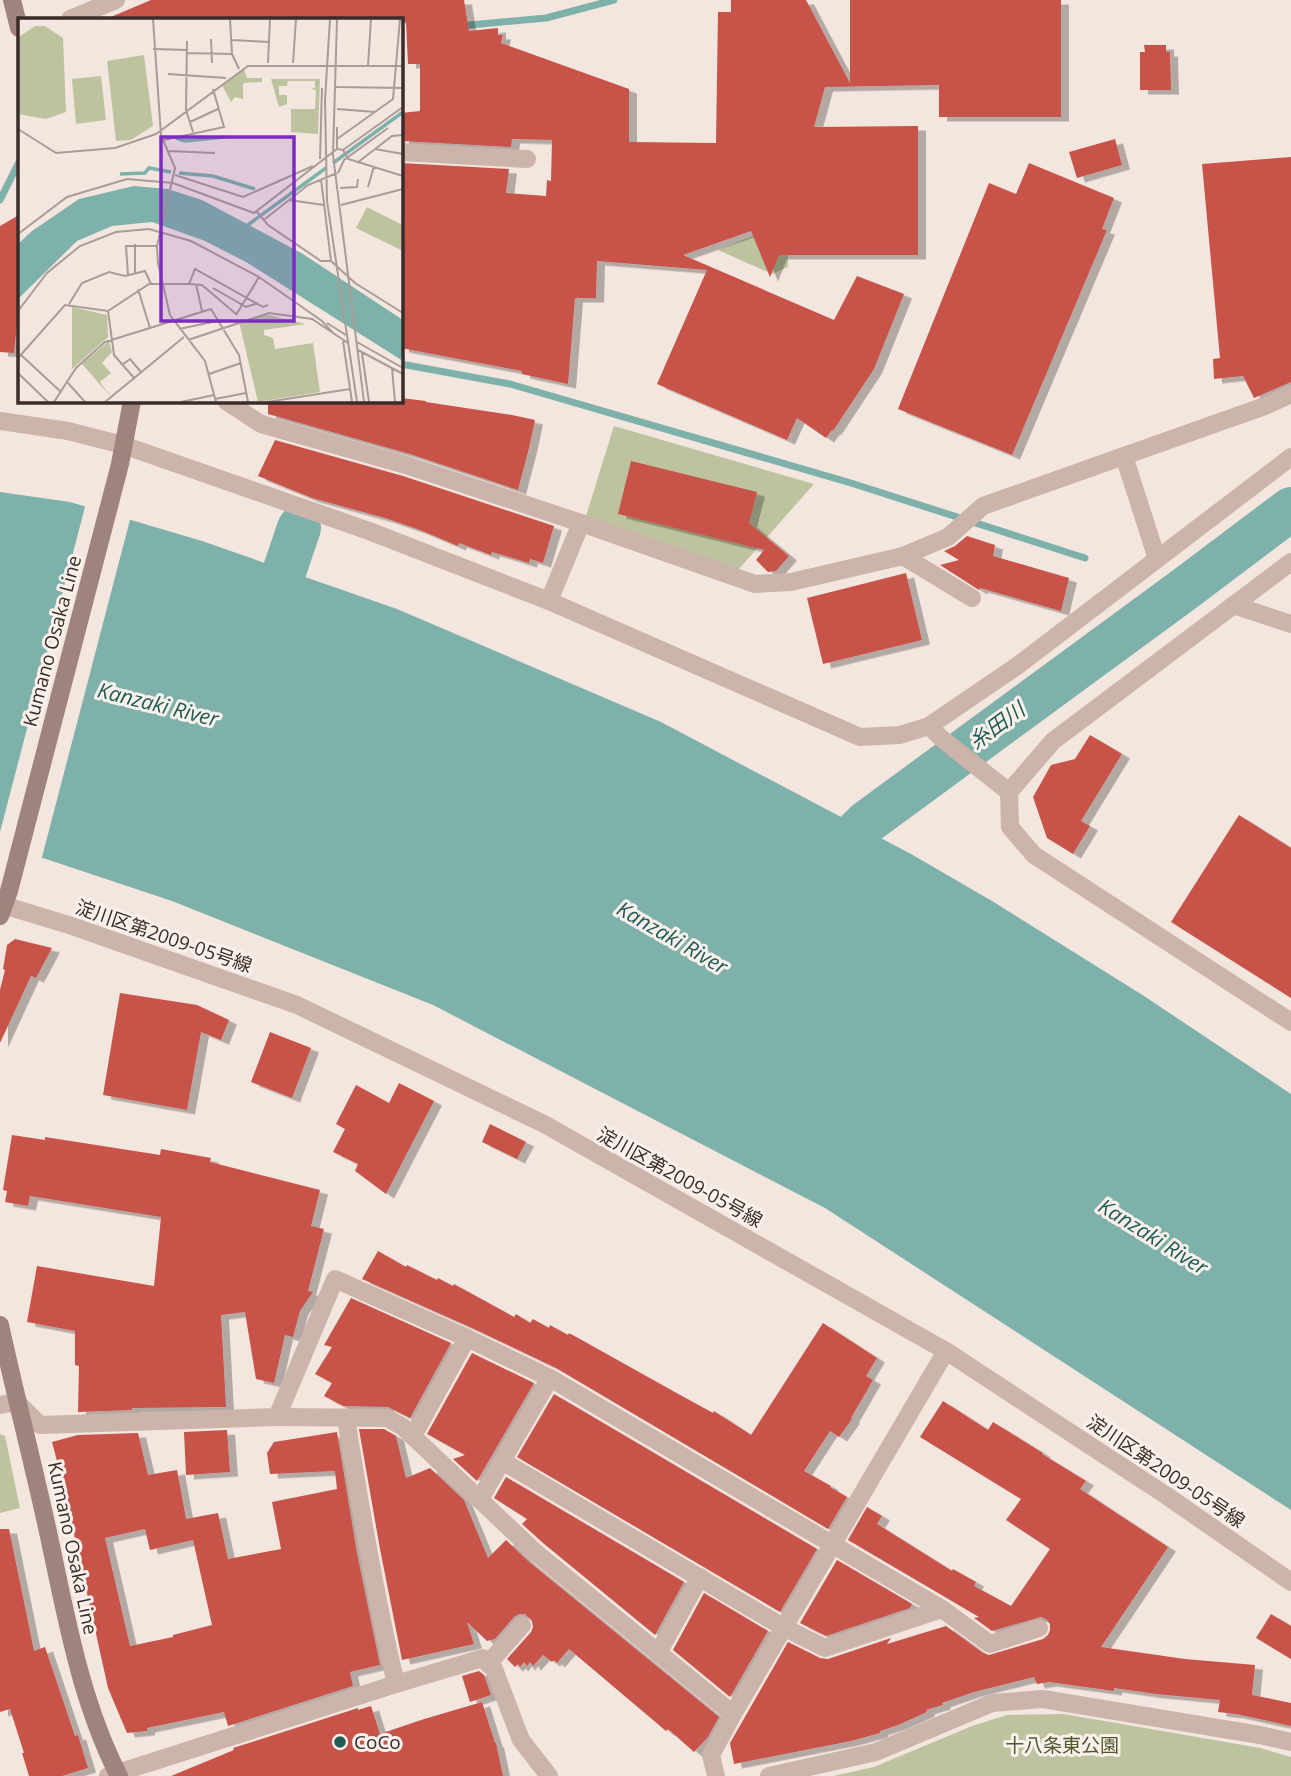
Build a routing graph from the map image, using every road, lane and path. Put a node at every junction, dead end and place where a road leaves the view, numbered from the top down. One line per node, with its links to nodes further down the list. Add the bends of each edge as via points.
1 (12, 0): 4 (main road)
2 (116, 0): 3 (street)
3 (72, 18)
4 (18, 25)
5 (402, 152): 6 (street)
6 (527, 159)
7 (1291, 394): 12 (street)
8 (132, 402): 11 (main road, Kumano Osaka Line)
9 (228, 402): 14 (street, via 261,424 406,465)
10 (0, 421): 11 (street)
11 (123, 445): 19 (street, via 369,531); 24 (main road, Kumano Osaka Line)
12 (1124, 456): 15 (street, via 983,506 948,537); 16 (street)
13 (1291, 457): 16 (street)
14 (581, 523): 15 (street, via 755,584 791,582); 19 (street)
15 (902, 556): 18 (street)
16 (1157, 559): 22 (street)
17 (1291, 562): 20 (street)
18 (972, 598)
19 (549, 601): 22 (street, via 860,737)
20 (1233, 605): 21 (street); 23 (street, via 1053,741)
21 (1291, 624)
22 (935, 732): 23 (street)
23 (1009, 792): 25 (street, via 1010,827 1034,855)
24 (3, 904): 28 (street, 淀川区第2009-05号線, via 297,1004 544,1124)
25 (1291, 1022)
26 (0, 1325): 30 (main road, Kumano Osaka Line)
27 (467, 1338): 29 (street); 31 (street, via 335,1279); 33 (street)
28 (946, 1351): 36 (street); 38 (street, 淀川区第2009-05号線)
29 (550, 1378): 34 (street); 36 (street)
30 (8, 1403): 31 (street, via 40,1425); 48 (main road, Kumano Osaka Line, via 32,1458 78,1670)
31 (277, 1417): 32 (street)
32 (346, 1418): 33 (street, via 387,1418); 45 (street)
33 (413, 1436): 35 (street)
34 (502, 1461): 35 (street); 37 (street)
35 (480, 1499): 43 (street, via 535,1552)
36 (832, 1544): 39 (street); 41 (street)
37 (700, 1577): 41 (street); 43 (street)
38 (1291, 1582)
39 (942, 1609): 41 (street, via 825,1648); 42 (street, via 990,1644)
40 (522, 1625): 44 (street)
41 (783, 1627): 46 (street)
42 (1039, 1628)
43 (658, 1653): 46 (street)
44 (488, 1664): 45 (street, via 483,1658); 49 (street, via 494,1669 521,1740)
45 (396, 1684): 48 (street)
46 (733, 1714): 50 (street, via 711,1755)
47 (1291, 1742): 51 (street, via 1043,1699 992,1703 876,1752)
48 (115, 1775)
49 (546, 1775)
50 (716, 1776)
51 (769, 1776)

